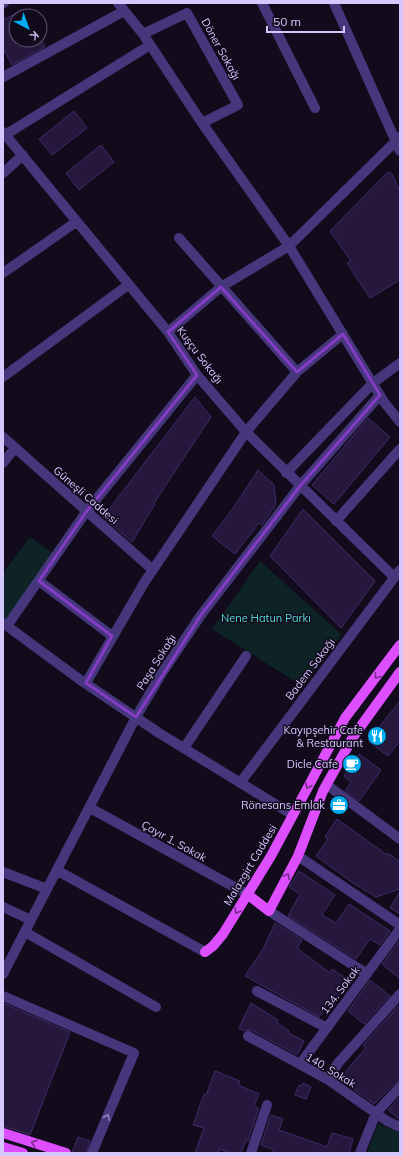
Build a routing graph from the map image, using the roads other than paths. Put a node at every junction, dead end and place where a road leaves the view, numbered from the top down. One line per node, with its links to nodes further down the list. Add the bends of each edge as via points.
1 (262, 3): 7 (street)
2 (334, 3): 10 (street)
3 (121, 7): 4 (street); 6 (street)
4 (143, 34): 5 (street); 8 (street, Döner Sokağı, via 187,13 238,105)
5 (150, 45): 8 (street); 9 (street)
6 (3, 77)
7 (315, 108)
8 (202, 123): 16 (street)
9 (4, 134): 12 (street, Kuşçu Sokağı)
10 (398, 138): 11 (street); 16 (street)
11 (400, 151)
12 (22, 155): 13 (street); 14 (street, Kuşçu Sokağı)
13 (3, 173)
14 (76, 222): 17 (street); 18 (street, Kuşçu Sokağı)
15 (179, 238): 19 (street)
16 (289, 246): 19 (street); 21 (street)
17 (3, 273)
18 (128, 284): 20 (street, Kuşçu Sokağı); 25 (street)
19 (221, 287): 20 (street); 23 (street)
20 (168, 332): 24 (street, Kuşçu Sokağı)
21 (342, 334): 23 (street); 26 (street)
22 (400, 363): 26 (street)
23 (297, 372): 29 (street)
24 (197, 375): 29 (street, Kuşçu Sokağı); 36 (street)
25 (3, 377)
26 (372, 383): 27 (street); 34 (street)
27 (380, 395): 28 (street); 35 (street, Paşa Sokağı)
28 (400, 422)
29 (246, 432): 34 (street, Kuşçu Sokağı); 38 (street)
30 (3, 437): 31 (street, Güneşli Caddesi)
31 (15, 448): 33 (street); 36 (street, Güneşli Caddesi)
32 (400, 449): 37 (street)
33 (3, 463)
34 (286, 472): 35 (street, Kuşçu Sokağı)
35 (300, 486): 37 (street, Kuşçu Sokağı); 47 (street, Paşa Sokağı, via 201,614)
36 (86, 512): 38 (street, Güneşli Caddesi); 40 (street)
37 (336, 521): 39 (street, Kuşçu Sokağı)
38 (153, 570): 42 (street)
39 (397, 574): 49 (street, Badem Sokağı)
40 (39, 581): 41 (street); 42 (street)
41 (5, 625): 46 (street)
42 (112, 636): 46 (street)
43 (400, 645): 52 (main road, Malazgirt Caddesi, one-way to 52, via 346,718)
44 (246, 656): 48 (street)
45 (400, 672): 50 (main road, via 353,737)
46 (86, 683): 47 (street)
47 (136, 717): 48 (street); 51 (street, Paşa Sokağı)
48 (184, 748): 49 (street)
49 (240, 783): 52 (street)
50 (327, 785): 53 (street); 54 (main road)
51 (90, 808): 55 (street, Paşa Sokağı); 58 (street, Çayır 1. Sokak)
52 (293, 815): 58 (main road, Malazgirt Caddesi)
53 (400, 839)
54 (298, 856): 60 (main road, one-way to 54); 62 (street)
55 (58, 871): 57 (street, Paşa Sokağı); 65 (street)
56 (3, 872): 57 (street)
57 (47, 889): 61 (street, Paşa Sokağı)
58 (247, 894): 60 (main road); 65 (main road, Malazgirt Caddesi, one-way to 65, via 223,934)
59 (3, 907): 61 (street)
60 (269, 911): 67 (street)
61 (31, 920): 64 (street, Paşa Sokağı)
62 (400, 924)
63 (400, 929): 67 (street, 134. Sokak)
64 (25, 932): 66 (street, Paşa Sokağı); 71 (street)
65 (204, 952)
66 (3, 973)
67 (367, 974): 72 (street, 134. Sokak)
68 (257, 991): 72 (street)
69 (400, 994): 75 (street)
70 (3, 996): 84 (street, one-way to 70, via 134,1053)
71 (156, 1007)
72 (327, 1028): 74 (street, 134. Sokak)
73 (248, 1036): 74 (street, 140. Sokak)
74 (300, 1064): 75 (street, 140. Sokak)
75 (327, 1079): 78 (street, 140. Sokak)
76 (400, 1087): 78 (street)
77 (267, 1105): 85 (street)
78 (376, 1112): 79 (street, 140. Sokak); 86 (street)
79 (400, 1127)
80 (3, 1133): 83 (main road, one-way to 80)
81 (3, 1147): 82 (main road)
82 (23, 1153)
83 (66, 1153)
84 (92, 1153)
85 (250, 1153)
86 (360, 1153)

